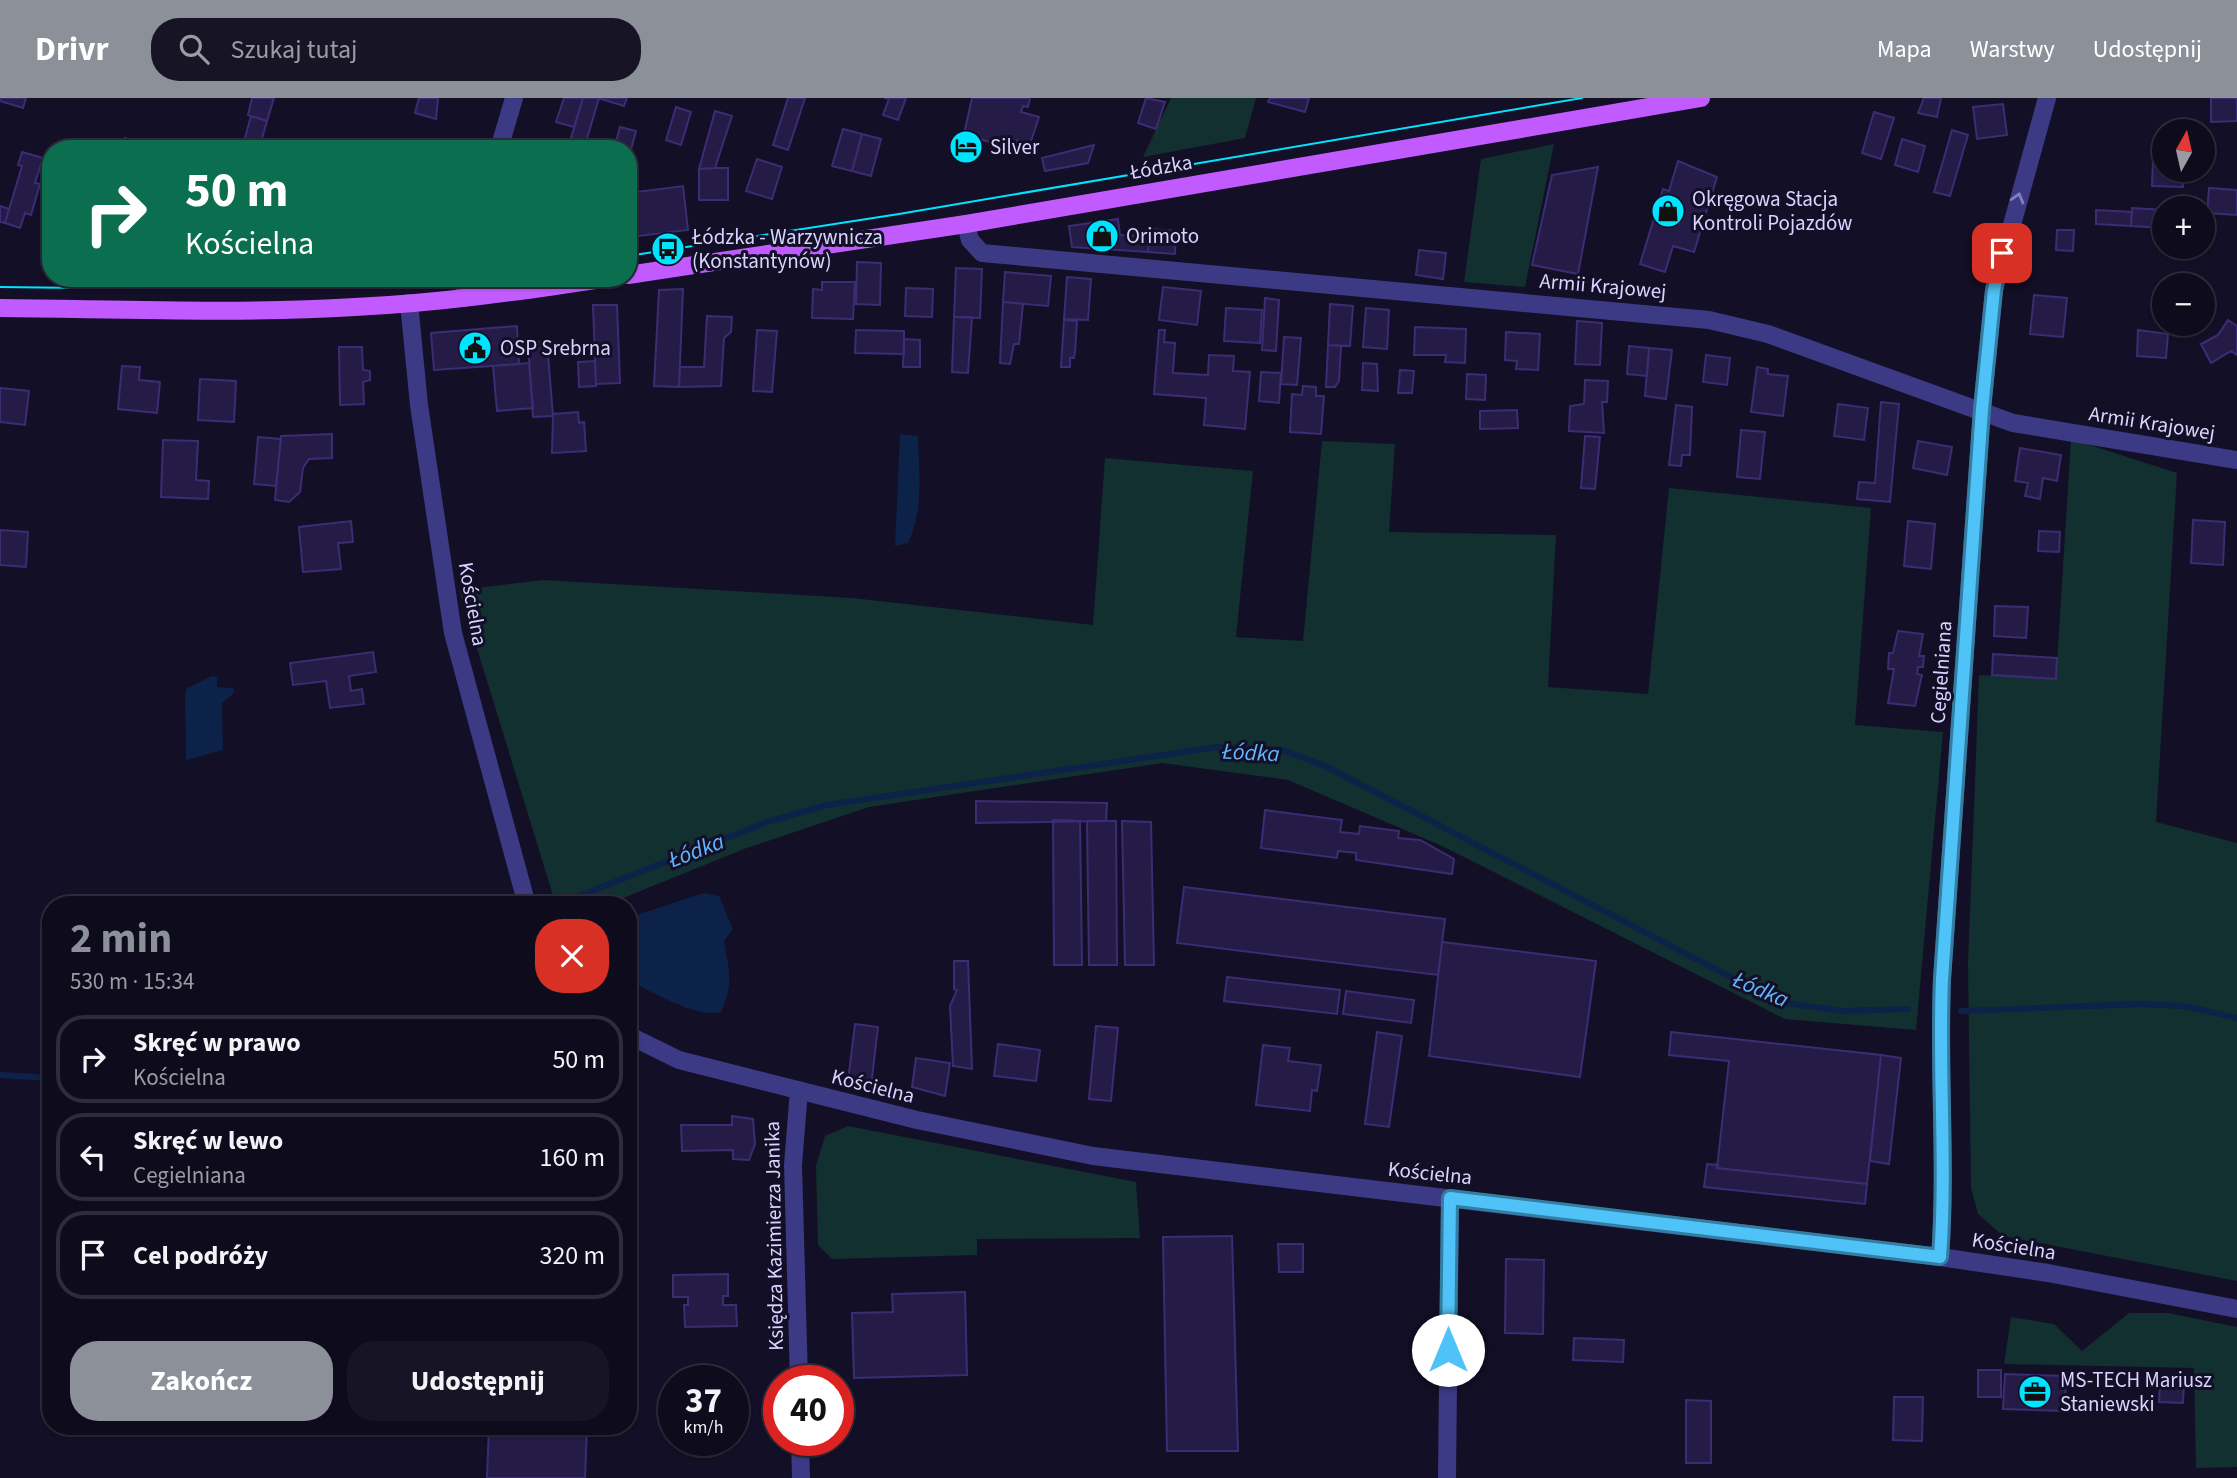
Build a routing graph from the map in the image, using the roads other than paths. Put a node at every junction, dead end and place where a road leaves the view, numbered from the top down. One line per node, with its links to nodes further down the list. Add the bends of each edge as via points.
1 (514, 98): 4 (street)
2 (1701, 98): 5 (main road, Łódzka)
3 (2047, 98): 12 (street, Cegielniana, one-way to 3, via 1998,273)
4 (502, 140)
5 (966, 223): 6 (main road, Łódzka); 12 (street, Armii Krajowej, via 974,248 982,253 1709,320 1768,334)
6 (637, 274)
7 (464, 287): 9 (street)
8 (544, 287): 9 (main road)
9 (465, 298): 10 (main road)
10 (408, 303): 11 (main road, via 244,310); 14 (street, Kościelna, via 453,633)
11 (0, 308)
12 (1982, 409): 13 (street, Armii Krajowej, via 2013,423); 18 (street, Cegielniana, via 1942,979)
13 (2237, 460)
14 (525, 896)
15 (637, 1039): 16 (street, Kościelna, via 679,1060)
16 (799, 1090): 17 (street, Kościelna, via 1093,1156); 20 (street, Księdza Kazimierza Janika, via 793,1137)
17 (1450, 1198): 18 (street, Kościelna); 23 (street)
18 (1940, 1257): 19 (street, Kościelna)
19 (2237, 1309)
20 (799, 1365)
21 (800, 1456): 22 (street)
22 (801, 1478)
23 (1447, 1478)

